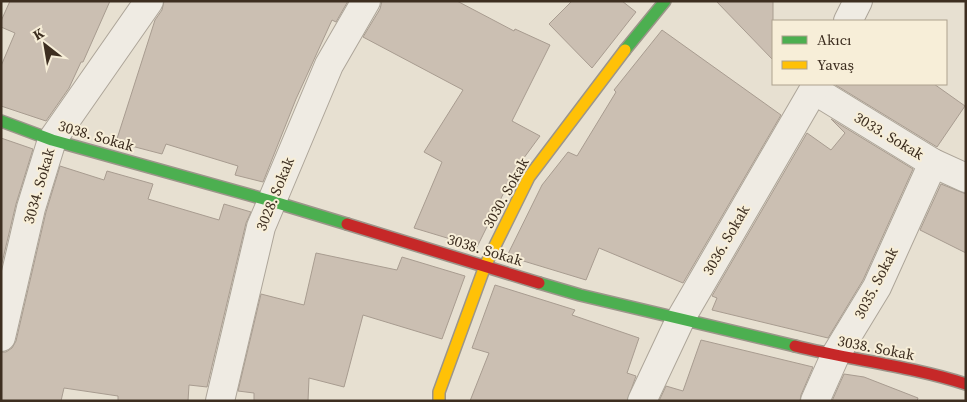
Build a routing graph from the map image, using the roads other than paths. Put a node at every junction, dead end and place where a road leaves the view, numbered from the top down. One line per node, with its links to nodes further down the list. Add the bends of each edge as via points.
1 (149, 1): 8 (street, 3034. Sokak)
2 (366, 1): 11 (street, 3028. Sokak, via 329,65)
3 (665, 1): 12 (street, 3030. Sokak, via 529,177)
4 (858, 1): 5 (street)
5 (848, 20)
6 (815, 87): 9 (street, 3033. Sokak); 13 (street, 3036. Sokak)
7 (1, 121): 8 (street, 3038. Sokak)
8 (52, 140): 11 (street, 3038. Sokak); 14 (street, 3034. Sokak, via 31,208)
9 (933, 163): 10 (street, 3033. Sokak); 15 (street, 3035. Sokak, via 877,287)
10 (966, 178)
11 (272, 201): 12 (street, 3038. Sokak); 17 (street, 3028. Sokak, via 261,227)
12 (484, 266): 13 (street, 3038. Sokak, via 580,295); 18 (street, 3030. Sokak, via 439,392)
13 (681, 318): 15 (street, 3038. Sokak); 19 (street, 3036. Sokak)
14 (1, 338)
15 (836, 356): 16 (street, 3038. Sokak); 20 (street, 3035. Sokak)
16 (966, 384)
17 (220, 401)
18 (439, 401)
19 (642, 401)
20 (815, 401)

